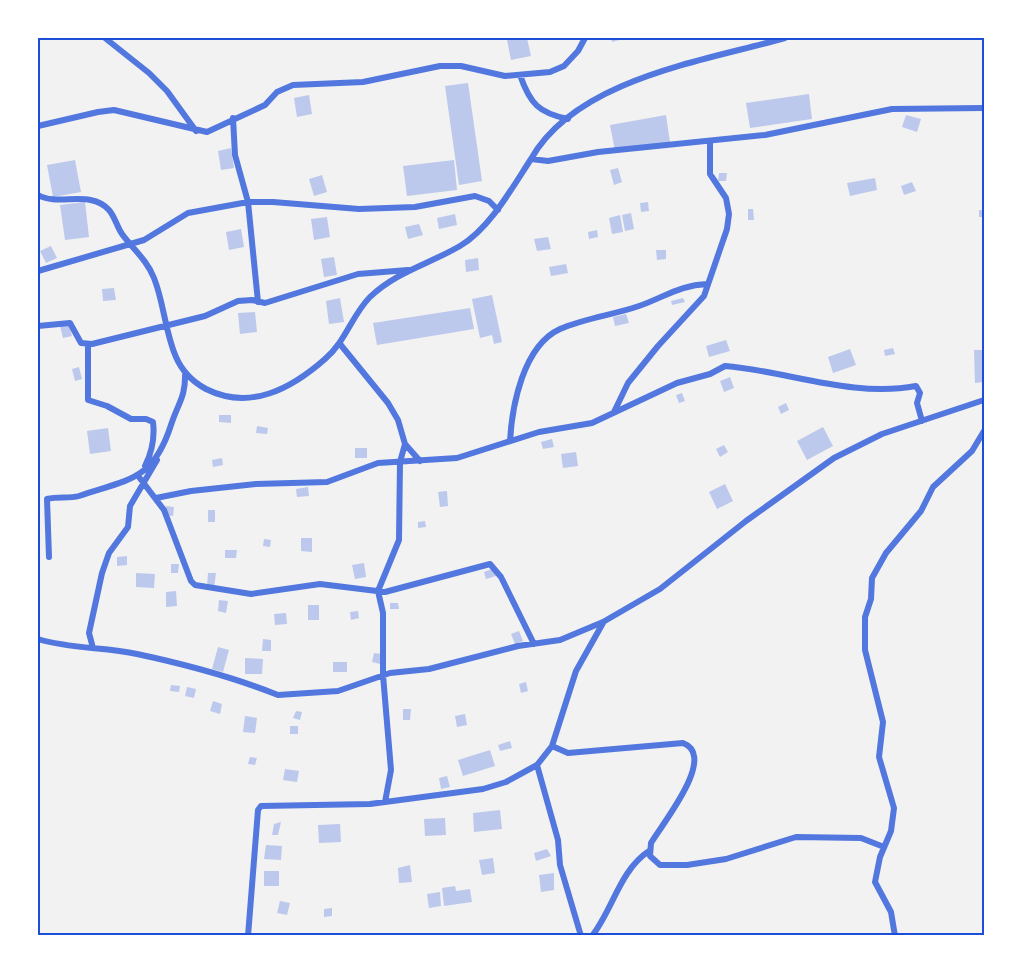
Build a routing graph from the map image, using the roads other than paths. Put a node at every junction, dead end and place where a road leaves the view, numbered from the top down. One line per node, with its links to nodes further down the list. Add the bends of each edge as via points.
1 (105, 38): 9 (street, via 168,91)
2 (585, 38): 4 (street, via 578,51 558,70)
3 (785, 38): 7 (street, via 626,83)
4 (520, 75): 6 (street, via 440,66 363,82 293,85 278,92 265,105); 7 (street, via 526,91 545,114)
5 (984, 108): 10 (street, via 892,109 787,132)
6 (233, 118): 9 (street, via 215,130); 13 (street, via 235,155)
7 (568, 119): 11 (street, via 551,130)
8 (38, 126): 9 (street, via 114,110)
9 (197, 131)
10 (710, 143): 11 (street, via 598,152 548,161); 18 (street, via 710,174 726,198 729,214 728,229)
11 (531, 159): 14 (street)
12 (38, 195): 15 (street, via 46,201 77,199 100,203 110,211)
13 (248, 202): 14 (street, via 359,209 415,207 475,196 489,201); 15 (street, via 188,213); 19 (street)
14 (498, 210): 16 (street, via 462,245)
15 (132, 245): 17 (street); 21 (street, via 154,279)
16 (408, 270): 19 (street, via 358,274 270,302); 23 (street, via 385,283 367,300)
17 (38, 271)
18 (708, 284): 28 (street, via 698,306 628,383); 31 (street, via 687,285 641,305 553,333 534,356 517,391)
19 (258, 302): 21 (street, via 238,301 206,316)
20 (38, 326): 22 (street, via 70,323 79,340)
21 (166, 326): 22 (street); 24 (street, via 175,356)
22 (88, 344): 35 (street, via 88,400 131,419 153,422 155,434 150,457)
23 (340, 344): 25 (street, via 303,376 263,396 236,398); 32 (street, via 393,411)
24 (185, 372): 25 (street); 26 (street)
25 (202, 386): 26 (street)
26 (185, 391): 35 (street, via 153,469)
27 (984, 400): 29 (street)
28 (614, 413): 29 (street, via 677,383 725,366 852,387 916,386); 31 (street, via 592,423)
29 (922, 421): 39 (street, via 882,434 834,458 660,589)
30 (984, 431): 47 (street, via 972,451 933,487 921,511 886,553 872,578 865,617 865,650 884,722 879,757 893,802 891,831)
31 (510, 441): 33 (street, via 457,458)
32 (405, 444): 33 (street); 34 (street)
33 (420, 461): 34 (street)
34 (400, 462): 36 (street, via 378,463 327,482 256,484); 38 (street, via 399,540)
35 (140, 480): 36 (street); 37 (street, via 80,496 47,499); 42 (street, via 130,506 128,527 109,553 102,573 89,633)
36 (156, 498): 38 (street, via 195,585 251,594 320,584)
37 (49, 557)
38 (378, 591): 41 (street, via 396,590 490,564 501,577); 43 (street, via 383,613)
39 (603, 622): 41 (street, via 560,640); 44 (street, via 576,671)
40 (38, 639): 42 (street, via 66,647)
41 (534, 644): 43 (street, via 429,669)
42 (93, 648): 43 (street, via 136,653 278,695 338,691)
43 (383, 675): 46 (street, via 391,770)
44 (552, 746): 45 (street); 48 (street, via 568,753 683,743 693,749 696,760 692,776 651,843)
45 (537, 765): 46 (street, via 483,789); 50 (street)
46 (385, 802): 49 (street, via 261,806 253,852)
47 (884, 847): 48 (street, via 861,838 796,837 726,859 670,867 656,864); 52 (street, via 875,882 891,912)
48 (650, 851): 51 (street, via 629,871)
49 (248, 936)
50 (581, 936)
51 (592, 936)
52 (895, 936)

